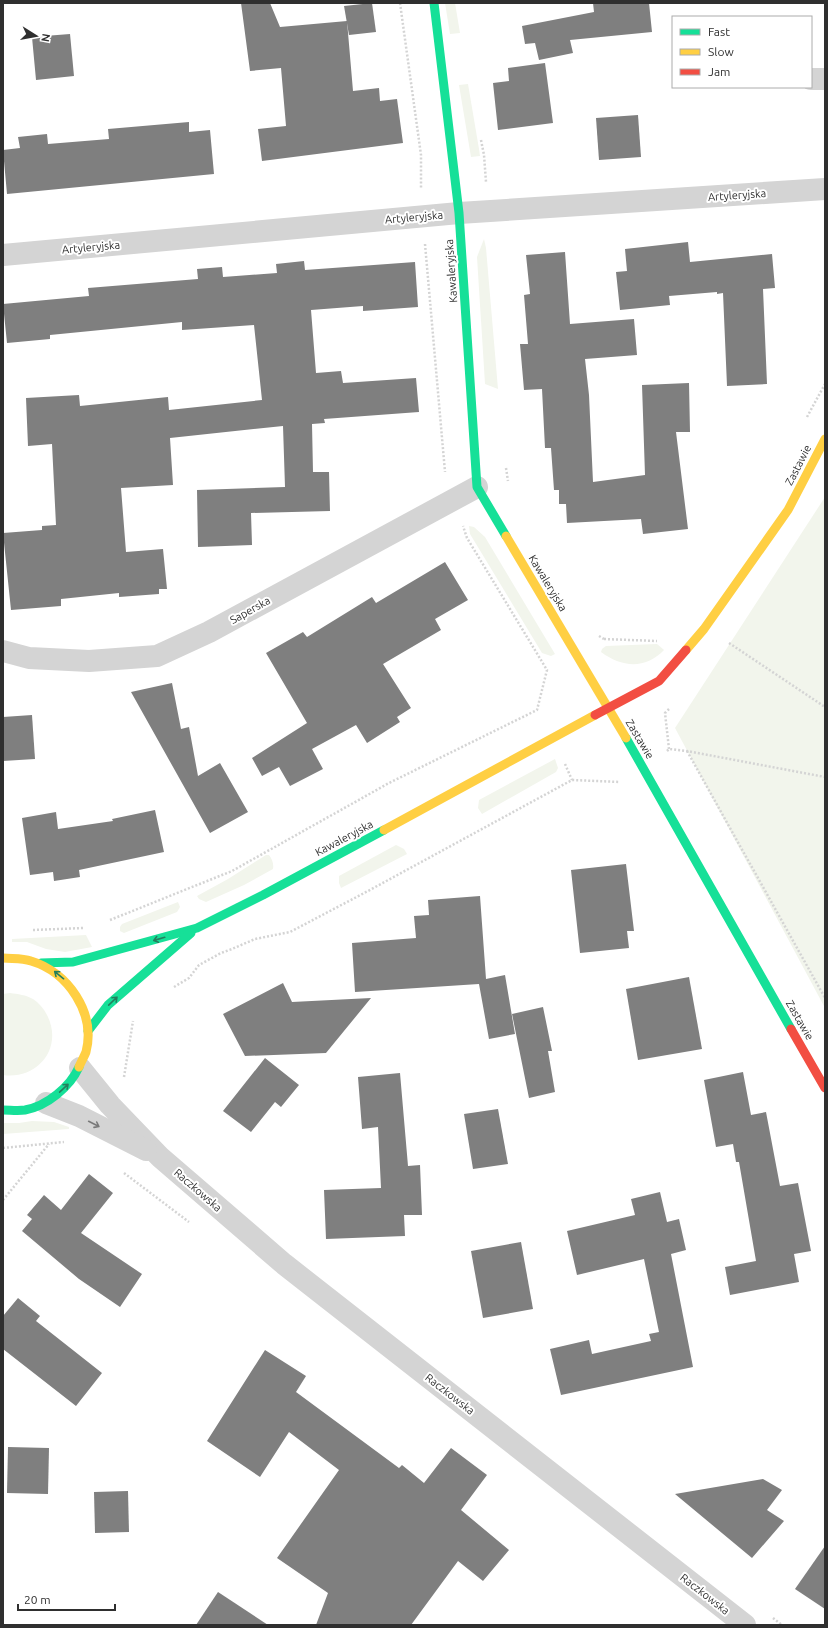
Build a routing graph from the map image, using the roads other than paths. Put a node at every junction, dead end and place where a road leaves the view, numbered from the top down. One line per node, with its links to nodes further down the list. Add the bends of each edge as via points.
1 (434, 3): 5 (street, Kawaleryjska)
2 (812, 79): 3 (street)
3 (825, 79)
4 (825, 189): 5 (street, Artyleryjska)
5 (459, 213): 6 (street, Artyleryjska); 8 (street, Kawaleryjska)
6 (3, 255)
7 (825, 439): 10 (street, Zastawie, via 788,510 704,629 659,681)
8 (478, 487): 9 (street, Saperska, via 209,632 157,656 89,661 29,658); 10 (street, Kawaleryjska)
9 (3, 651)
10 (608, 708): 11 (street, Kawaleryjska, via 263,895); 16 (street, Zastawie)
11 (197, 928): 13 (street, Kawaleryjska, one-way to 13, via 73,962); 14 (street, Kawaleryjska, one-way to 11, via 108,1005)
12 (3, 958): 13 (street, via 18,957)
13 (41, 963): 14 (street, one-way to 13, via 84,1010 74,990 60,974)
14 (88, 1031): 15 (street, via 86,1050)
15 (80, 1068): 17 (street, one-way to 15, via 66,1088); 19 (street, Raczkowska, via 110,1105)
16 (825, 1088)
17 (46, 1103): 18 (street, via 25,1110); 19 (street, Raczkowska, one-way to 19, via 79,1116)
18 (3, 1110)
19 (160, 1157): 20 (street, Raczkowska, via 284,1264)
20 (745, 1625)

